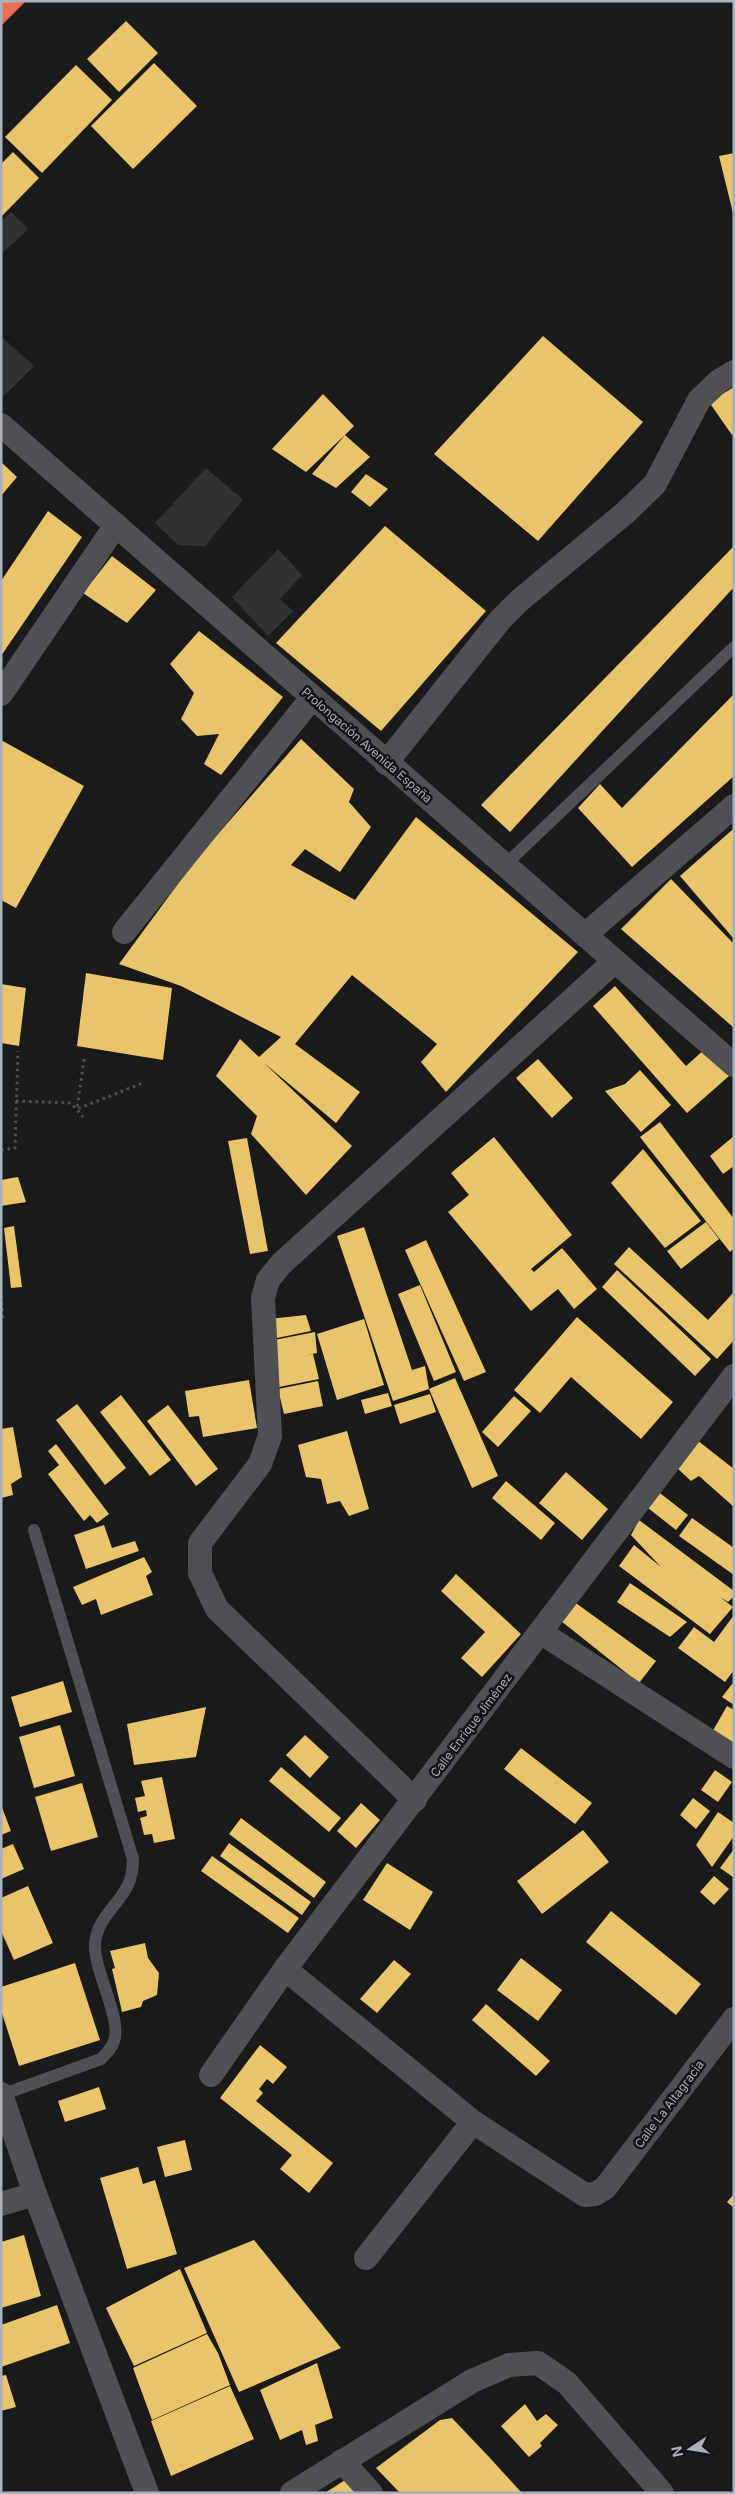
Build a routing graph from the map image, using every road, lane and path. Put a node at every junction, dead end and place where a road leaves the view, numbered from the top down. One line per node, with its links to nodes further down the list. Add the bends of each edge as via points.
1 (734, 372): 7 (street, via 700,400 655,484 626,513 500,620)
2 (1, 425): 3 (street, Prolongación Avenida España)
3 (116, 525): 5 (street); 6 (street, Prolongación Avenida España)
4 (734, 647): 9 (lane)
5 (1, 694)
6 (312, 698): 7 (street, Prolongación Avenida España); 10 (street)
7 (386, 763): 9 (street, Prolongación Avenida España)
8 (734, 806): 11 (street)
9 (505, 865): 11 (street, Prolongación Avenida España)
10 (124, 932)
11 (586, 934): 12 (street, Prolongación Avenida España)
12 (615, 961): 15 (street, Prolongación Avenida España); 27 (street, via 281,1264 268,1280 263,1298 270,1436 260,1464 200,1543 200,1572 217,1610)
13 (18, 1051): 17 (path)
14 (84, 1059): 18 (path)
15 (734, 1064)
16 (143, 1082): 18 (path)
17 (16, 1101): 18 (path, via 71,1103); 20 (path, via 15,1148)
18 (77, 1110): 19 (path)
19 (83, 1117)
20 (1, 1150)
21 (1, 1296): 22 (path)
22 (1, 1318)
23 (734, 1376): 25 (street, Calle Enrique Jiménez)
24 (34, 1530): 31 (lane, via 133,1858 128,1885 100,1922 95,1943 116,2028 110,2050 101,2059)
25 (540, 1632): 26 (street); 27 (street, Calle Enrique Jiménez)
26 (734, 1757)
27 (415, 1800): 28 (street, Calle Enrique Jiménez)
28 (285, 1969): 30 (street, Calle Enrique Jiménez); 32 (street)
29 (734, 2020): 32 (street, Calle La Altagracia, via 605,2188 596,2194 585,2195)
30 (211, 2075)
31 (1, 2094): 33 (street)
32 (473, 2122): 35 (street)
33 (35, 2194): 34 (street); 37 (street)
34 (1, 2204)
35 (366, 2258)
36 (342, 2461): 38 (street); 39 (street); 40 (street, via 472,2381 509,2365 538,2363 567,2382)
37 (147, 2493)
38 (292, 2493)
39 (371, 2493)
40 (662, 2493)

